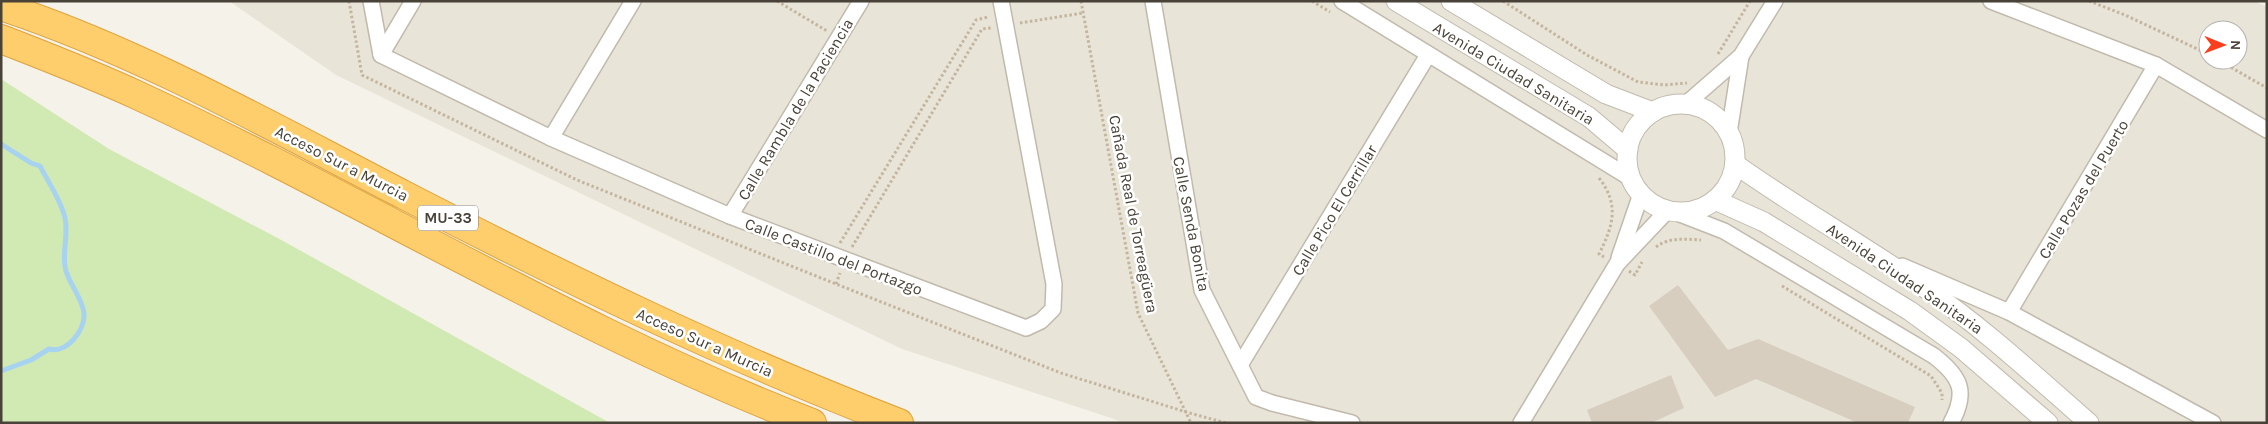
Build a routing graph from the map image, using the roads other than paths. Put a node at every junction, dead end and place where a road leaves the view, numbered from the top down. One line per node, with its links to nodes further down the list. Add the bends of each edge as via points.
1 (371, 1): 14 (street)
2 (414, 1): 14 (street)
3 (633, 1): 22 (street)
4 (861, 1): 28 (street, Calle Rambla de la Paciencia)
5 (1153, 1): 32 (street, Calle Senda Bonita, via 1202,290)
6 (1342, 1): 15 (street)
7 (1396, 1): 23 (street, Avenida Ciudad Sanitaria, via 1589,117)
8 (1451, 1): 19 (street, Avenida Ciudad Sanitaria, via 1589,84 1628,104)
9 (1775, 1): 16 (street)
10 (1992, 1): 17 (street)
11 (1, 6): 34 (highway, Acceso Sur a Murcia / MU-33, via 54,24 212,95 640,313 730,354)
12 (1003, 13): 28 (street, Calle Castillo del Portazgo, via 1054,284 1053,309 1041,321 1026,328)
13 (1, 39): 33 (highway, Acceso Sur a Murcia / MU-33, via 137,95 503,281 629,342)
14 (381, 55): 22 (street, Calle Castillo del Portazgo)
15 (1428, 55): 25 (street); 32 (street, Calle Pico El Cerrillar)
16 (1741, 56): 18 (street); 21 (street)
17 (2156, 66): 20 (street); 31 (street, Calle Pozas del Puerto)
18 (1686, 104): 19 (street, via 1664,106); 21 (street, via 1708,111 1721,120)
19 (1653, 112): 23 (street, via 1636,128)
20 (2267, 130)
21 (1729, 133): 24 (street)
22 (551, 138): 28 (street, Calle Castillo del Portazgo)
23 (1628, 150): 25 (street, via 1629,170)
24 (1735, 164): 26 (street, via 1728,184); 29 (street, Avenida Ciudad Sanitaria)
25 (1636, 186): 27 (street, via 1655,205); 30 (street)
26 (1715, 200): 27 (street, via 1696,210); 38 (street, Avenida Ciudad Sanitaria, via 1764,222 1910,311 1961,348)
27 (1671, 211): 30 (street); 37 (street, via 1724,231 1934,356 1949,368 1959,384 1960,405)
28 (730, 216)
29 (1870, 252): 31 (street); 39 (street, Avenida Ciudad Sanitaria, via 1981,328)
30 (1617, 264): 36 (street)
31 (2009, 312): 40 (street)
32 (1240, 365): 35 (street, Calle Senda Bonita, via 1256,396)
33 (812, 423)
34 (899, 423)
35 (1352, 423)
36 (1521, 423)
37 (1951, 423)
38 (2048, 423)
39 (2089, 423)
40 (2213, 423)

